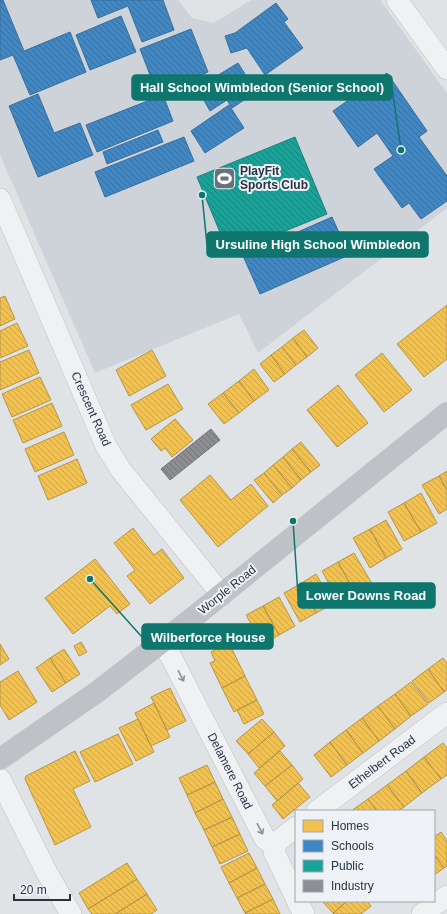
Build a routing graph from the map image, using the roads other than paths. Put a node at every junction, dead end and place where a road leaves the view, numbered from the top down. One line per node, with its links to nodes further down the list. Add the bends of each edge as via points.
1 (397, 0): 2 (street)
2 (447, 69)
3 (0, 199): 5 (street, Crescent Road, via 106,446 121,470)
4 (447, 413): 5 (main road, Worple Road)
5 (222, 595): 6 (main road, Worple Road)
6 (162, 642): 8 (main road, Worple Road, via 92,696); 12 (street, Delamere Road, one-way to 12, via 265,839)
7 (447, 713): 10 (street, Ethelbert Road)
8 (0, 759)
9 (0, 779): 16 (street, via 47,873)
10 (318, 810)
11 (295, 828): 12 (street)
12 (275, 846): 13 (street, via 275,857)
13 (295, 896)
14 (447, 896): 18 (street)
15 (298, 902): 17 (street)
16 (71, 914)
17 (304, 914)
18 (422, 914)

